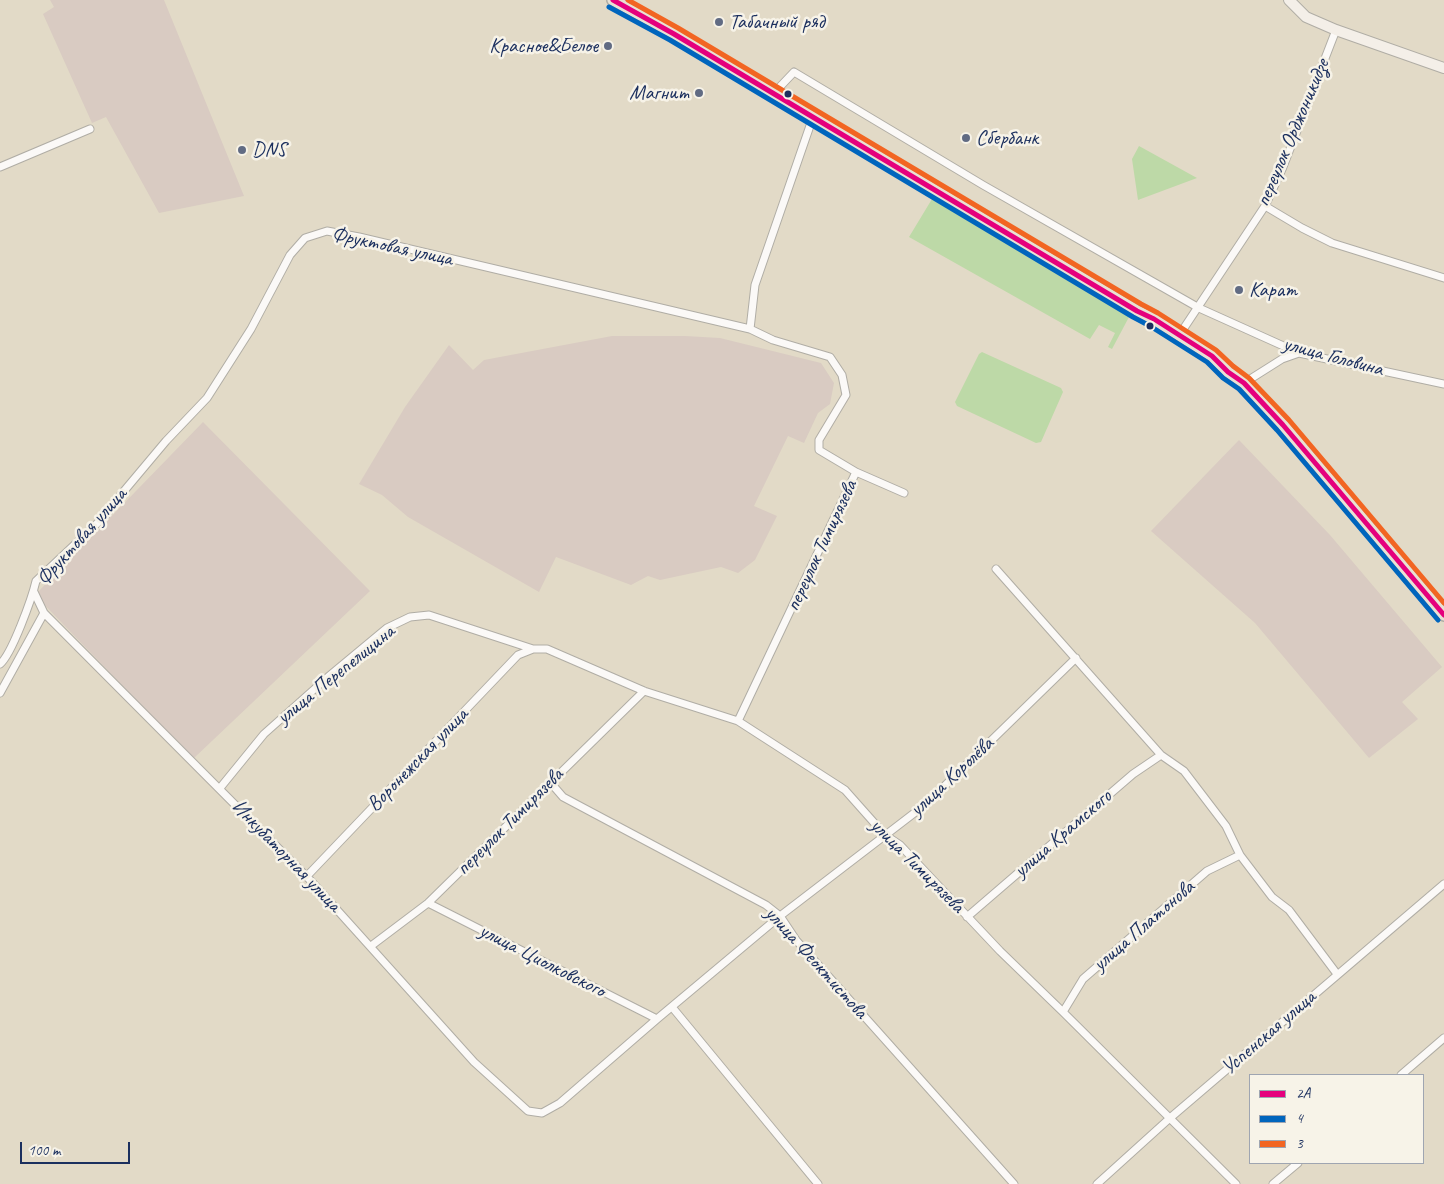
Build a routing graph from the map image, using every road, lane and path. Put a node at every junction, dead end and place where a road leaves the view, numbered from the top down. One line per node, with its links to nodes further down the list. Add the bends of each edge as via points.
1 (613, 0): 5 (main road)
2 (1288, 0): 3 (main road, via 1306,16)
3 (1336, 30): 4 (main road); 9 (street, переулок Орджоникидзе, via 1284,167)
4 (1444, 68)
5 (774, 93): 6 (main road); 11 (street, улица Головина, via 794,72)
6 (813, 117): 12 (street, via 755,285); 13 (main road)
7 (90, 129): 8 (street)
8 (0, 167)
9 (1265, 206): 10 (street, via 1332,243); 11 (street, переулок Орджоникидзе)
10 (1444, 278)
11 (1199, 308): 13 (street, переулок Орджоникидзе); 14 (street, улица Головина)
12 (750, 329): 17 (street, переулок Тимирязева, via 830,357 842,375 846,395 819,440 818,450); 20 (street, Фруктовая улица, via 359,237 327,232 305,238 290,255 251,329 207,398 166,441 106,515 36,581)
13 (1180, 334): 15 (main road)
14 (1299, 353): 15 (street, via 1282,358); 16 (street, улица Головина)
15 (1244, 383): 22 (main road)
16 (1444, 384)
17 (856, 472): 18 (street); 28 (street, переулок Тимирязева)
18 (904, 493)
19 (996, 569): 24 (street)
20 (34, 592): 21 (street, Инкубаторная улица); 25 (street, Фруктовая улица, via 9,652)
21 (44, 613): 27 (street); 31 (street, Инкубаторная улица)
22 (1444, 615)
23 (533, 649): 26 (street, улица Тимирязева, via 547,649); 31 (street, улица Перепелицина, via 429,615 410,617 387,628 264,734); 34 (street, Воронежская улица, via 518,655)
24 (1076, 658): 29 (street); 32 (street, улица Королёва, via 926,804)
25 (0, 664)
26 (644, 691): 28 (street, улица Тимирязева); 30 (street, переулок Тимирязева)
27 (0, 693)
28 (738, 722): 32 (street, улица Тимирязева, via 845,790)
29 (1161, 755): 33 (street, via 1184,771 1226,826); 38 (street, улица Крамского, via 1133,774)
30 (550, 782): 36 (street, переулок Тимирязева); 37 (street, улица Феоктистова, via 564,798 766,905)
31 (220, 788): 34 (street, Инкубаторная улица)
32 (885, 835): 37 (street, улица Королёва); 38 (street, улица Тимирязева, via 900,845)
33 (1240, 855): 40 (street); 42 (street, улица Платонова, via 1207,871 1083,979)
34 (306, 876): 39 (street, Инкубаторная улица)
35 (1444, 884): 40 (street, Успенская улица)
36 (428, 903): 39 (street, переулок Тимирязева); 43 (street, улица Циолковского)
37 (780, 916): 41 (street, улица Королёва); 50 (street, улица Феоктистова, via 796,940)
38 (968, 917): 42 (street, улица Тимирязева)
39 (371, 946): 46 (street, Инкубаторная улица, via 474,1062 528,1111)
40 (1337, 974): 47 (street, Успенская улица)
41 (672, 1007): 43 (street, улица Королёва); 49 (street)
42 (1064, 1012): 47 (street, улица Тимирязева)
43 (656, 1019): 46 (street, улица Королёва, via 560,1103)
44 (1444, 1038): 45 (street)
45 (1402, 1074)
46 (542, 1113)
47 (1170, 1118): 51 (street, Успенская улица); 52 (street, улица Тимирязева)
48 (1297, 1164): 53 (street)
49 (818, 1184)
50 (1014, 1184)
51 (1097, 1184)
52 (1236, 1184)
53 (1273, 1184)

